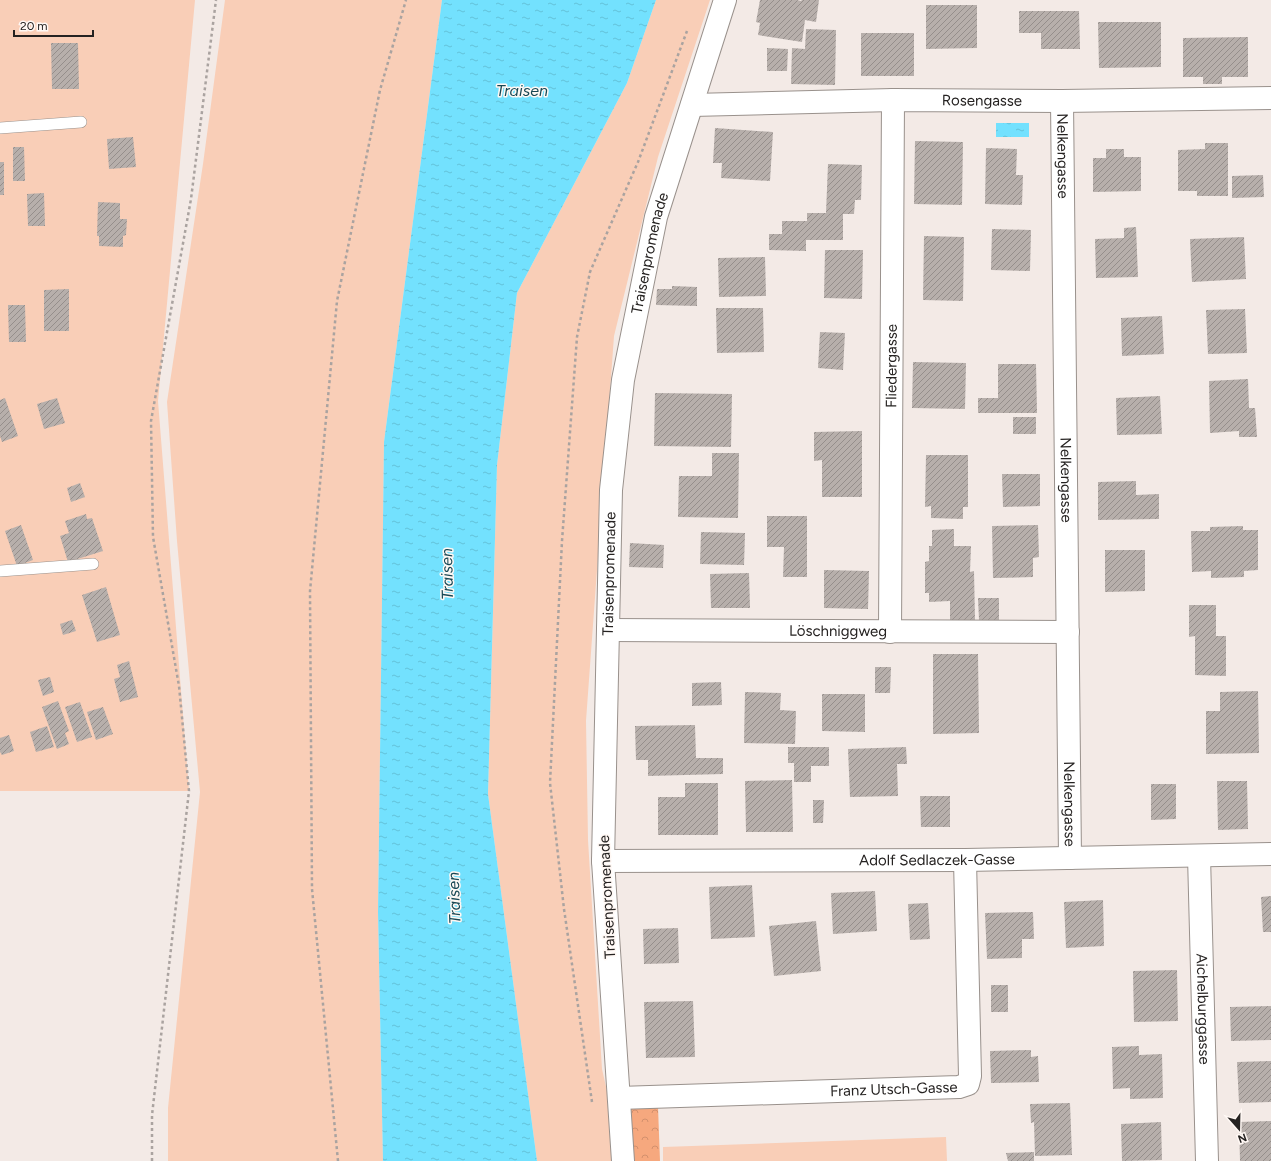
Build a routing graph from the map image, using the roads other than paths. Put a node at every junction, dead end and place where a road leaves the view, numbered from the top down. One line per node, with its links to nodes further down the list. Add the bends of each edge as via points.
1 (725, 0): 5 (street, Traisenpromenade)
2 (1271, 98): 4 (street, Rosengasse)
3 (893, 100): 4 (street, Rosengasse); 5 (street, Rosengasse); 11 (street, Fliedergasse)
4 (1062, 101): 12 (street, Nelkengasse)
5 (692, 105): 10 (street, Traisenpromenade, via 656,217 623,380 610,490)
6 (80, 122): 7 (lane)
7 (0, 128)
8 (93, 564): 9 (lane)
9 (0, 571)
10 (608, 630): 11 (street, Löschniggweg); 17 (street, Traisenpromenade)
11 (890, 632): 12 (street, Löschniggweg)
12 (1068, 632): 15 (street, Nelkengasse)
13 (1271, 854): 14 (street, Adolf Sedlaczek-Gasse)
14 (1199, 856): 15 (street, Adolf Sedlaczek-Gasse); 20 (street, Aichelburggasse)
15 (1070, 858): 16 (street, Adolf Sedlaczek-Gasse)
16 (965, 860): 17 (street, Adolf Sedlaczek-Gasse); 18 (street, Franz Utsch-Gasse, via 970,1076 968,1084 959,1088)
17 (603, 861): 18 (street, Traisenpromenade)
18 (619, 1098): 19 (street, Traisenpromenade)
19 (623, 1161)
20 (1206, 1161)

